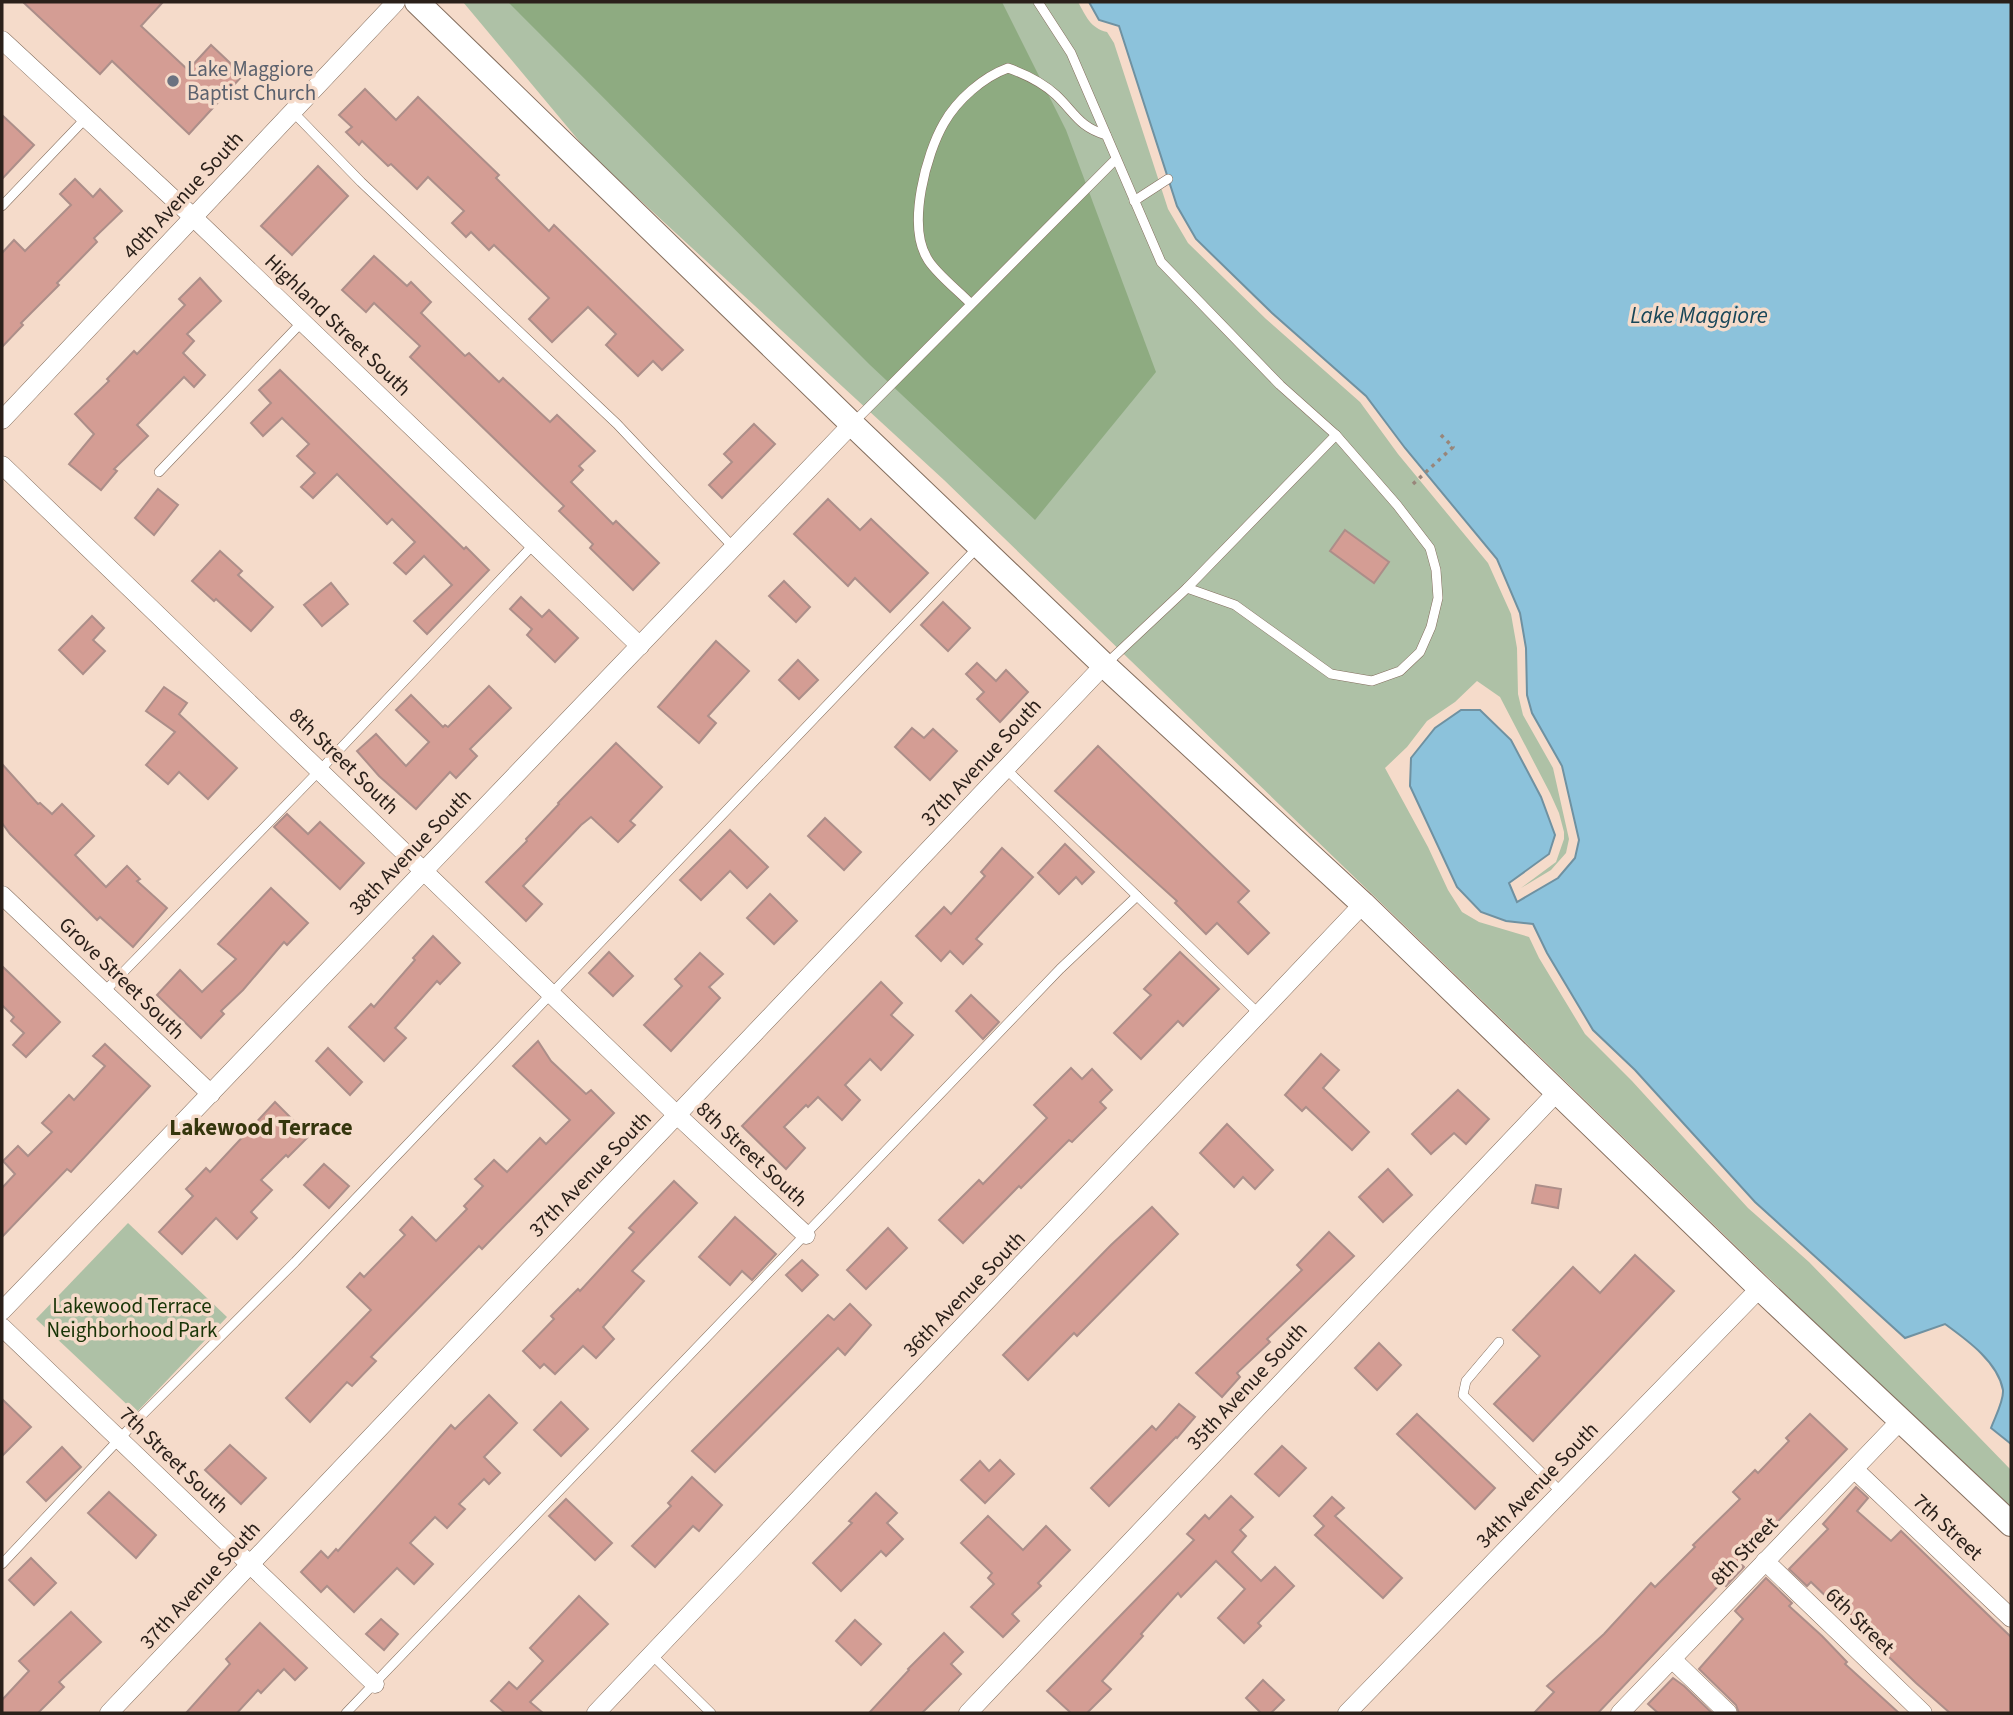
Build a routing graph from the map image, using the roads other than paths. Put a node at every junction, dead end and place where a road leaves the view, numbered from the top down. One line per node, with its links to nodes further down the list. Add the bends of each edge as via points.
1 (396, 2): 5 (street, 40th Avenue South)
2 (417, 2): 16 (main road)
3 (1038, 2): 7 (lane, via 1071,53)
4 (2, 40): 6 (street, Highland Street South)
5 (293, 112): 12 (street, 40th Avenue South); 22 (lane, via 617,424)
6 (86, 118): 11 (lane); 12 (street, Highland Street South)
7 (1106, 135): 8 (lane); 13 (lane, via 1088,130 1054,93 1008,68 989,75 952,112 923,184 919,238 927,259)
8 (1116, 159): 10 (lane); 13 (lane)
9 (1168, 179): 10 (lane)
10 (1134, 201): 17 (lane, via 1161,262 1280,386)
11 (2, 206)
12 (193, 218): 14 (street, Highland Street South); 15 (street, 40th Avenue South)
13 (971, 304): 16 (lane)
14 (302, 322): 19 (lane); 20 (street, Highland Street South)
15 (2, 420)
16 (852, 424): 21 (main road); 22 (street, 38th Avenue South)
17 (1336, 435): 23 (lane); 23 (lane, via 1430,548 1438,598 1420,652 1400,671 1372,681 1331,674 1235,605)
18 (2, 465): 27 (street, 8th Street South)
19 (159, 472)
20 (534, 544): 24 (street, Highland Street South); 27 (lane)
21 (979, 546): 25 (main road); 33 (lane)
22 (734, 548): 24 (street, 38th Avenue South)
23 (1186, 588): 25 (lane)
24 (640, 646): 28 (street, 38th Avenue South)
25 (1104, 665): 26 (street, 37th Avenue South); 31 (main road)
26 (1006, 769): 30 (lane); 37 (street, 37th Avenue South)
27 (320, 770): 28 (street, 8th Street South); 32 (lane)
28 (424, 870): 33 (street, 8th Street South); 36 (street, 38th Avenue South)
29 (2, 895): 32 (street, Grove Street South)
30 (1137, 896): 34 (lane); 38 (lane, via 1060,969)
31 (1363, 904): 34 (street, 36th Avenue South); 35 (main road)
32 (104, 992): 36 (street, Grove Street South)
33 (551, 992): 37 (street, 8th Street South); 44 (lane, via 286,1272)
34 (1260, 1015): 52 (street, 36th Avenue South)
35 (1558, 1091): 39 (main road); 59 (street, 35th Avenue South)
36 (211, 1094): 40 (street, 38th Avenue South)
37 (677, 1115): 38 (street, 8th Street South); 50 (street, 37th Avenue South)
38 (806, 1235): 54 (lane)
39 (1759, 1288): 43 (main road); 46 (street, 34th Avenue South)
40 (2, 1311)
41 (2, 1327): 44 (street, 7th Street South)
42 (1499, 1342): 46 (lane, via 1465,1381 1463,1395)
43 (1901, 1420): 45 (street, 8th Street); 47 (main road)
44 (119, 1439): 49 (lane); 50 (street, 7th Street South)
45 (1854, 1469): 48 (street, 8th Street); 51 (street, 7th Street)
46 (1561, 1492): 60 (street, 34th Avenue South)
47 (2011, 1524)
48 (1765, 1561): 53 (street, 8th Street); 63 (street, 6th Street)
49 (2, 1564)
50 (251, 1564): 54 (street, 7th Street South); 55 (street, 37th Avenue South)
51 (2011, 1618)
52 (652, 1655): 57 (street, 36th Avenue South); 58 (lane)
53 (1672, 1659): 61 (street, 8th Street); 62 (street)
54 (375, 1684): 56 (lane)
55 (109, 1713)
56 (346, 1713)
57 (596, 1713)
58 (711, 1713)
59 (968, 1713)
60 (1347, 1713)
61 (1620, 1713)
62 (1728, 1713)
63 (1923, 1713)

